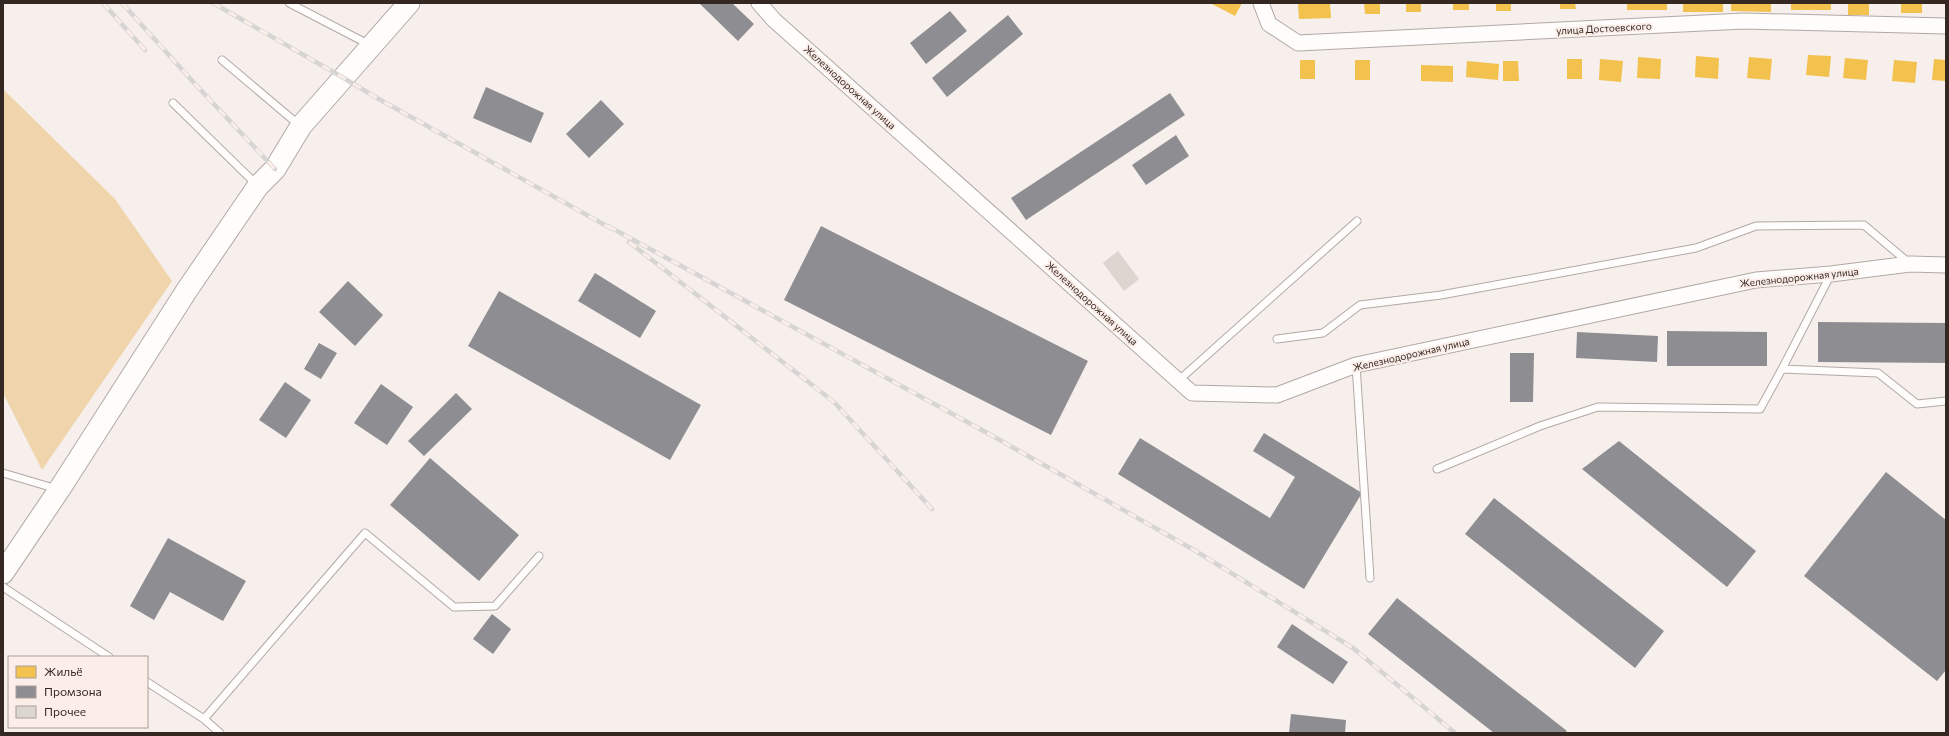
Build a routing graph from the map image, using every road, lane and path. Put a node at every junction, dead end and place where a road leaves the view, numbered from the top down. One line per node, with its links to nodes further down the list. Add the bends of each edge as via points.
1 (289, 3): 6 (lane)
2 (408, 3): 6 (main road)
3 (759, 3): 18 (street, Железнодорожная улица, via 774,20)
4 (1261, 3): 5 (street, улица Достоевского, via 1269,24 1298,43 1744,21)
5 (1946, 26)
6 (370, 45): 9 (main road)
7 (222, 60): 9 (lane)
8 (173, 103): 10 (lane)
9 (301, 126): 10 (main road, via 275,169)
10 (258, 186): 22 (main road, via 187,290)
11 (1357, 221): 18 (lane)
12 (1910, 264): 13 (street, Железнодорожная улица); 14 (street, Железнодорожная улица); 15 (lane, via 1864,225 1756,226 1696,248 1441,295 1360,306 1323,333)
13 (1946, 265)
14 (1831, 274): 16 (street, Железнодорожная улица, via 1756,280); 17 (lane)
15 (1277, 339)
16 (1356, 365): 18 (street, Железнодорожная улица, via 1277,395 1192,393); 25 (lane)
17 (1782, 368): 19 (lane, via 1878,373 1917,404); 20 (lane, via 1760,409 1598,407 1540,426)
18 (1178, 380)
19 (1946, 401)
20 (1437, 468)
21 (3, 473): 22 (lane)
22 (59, 490): 24 (main road)
23 (539, 556): 29 (lane, via 494,606 454,607 365,533)
24 (3, 574)
25 (1370, 578)
26 (3, 587): 27 (lane)
27 (107, 656)
28 (148, 683): 29 (lane)
29 (204, 719): 30 (lane)
30 (220, 733)

